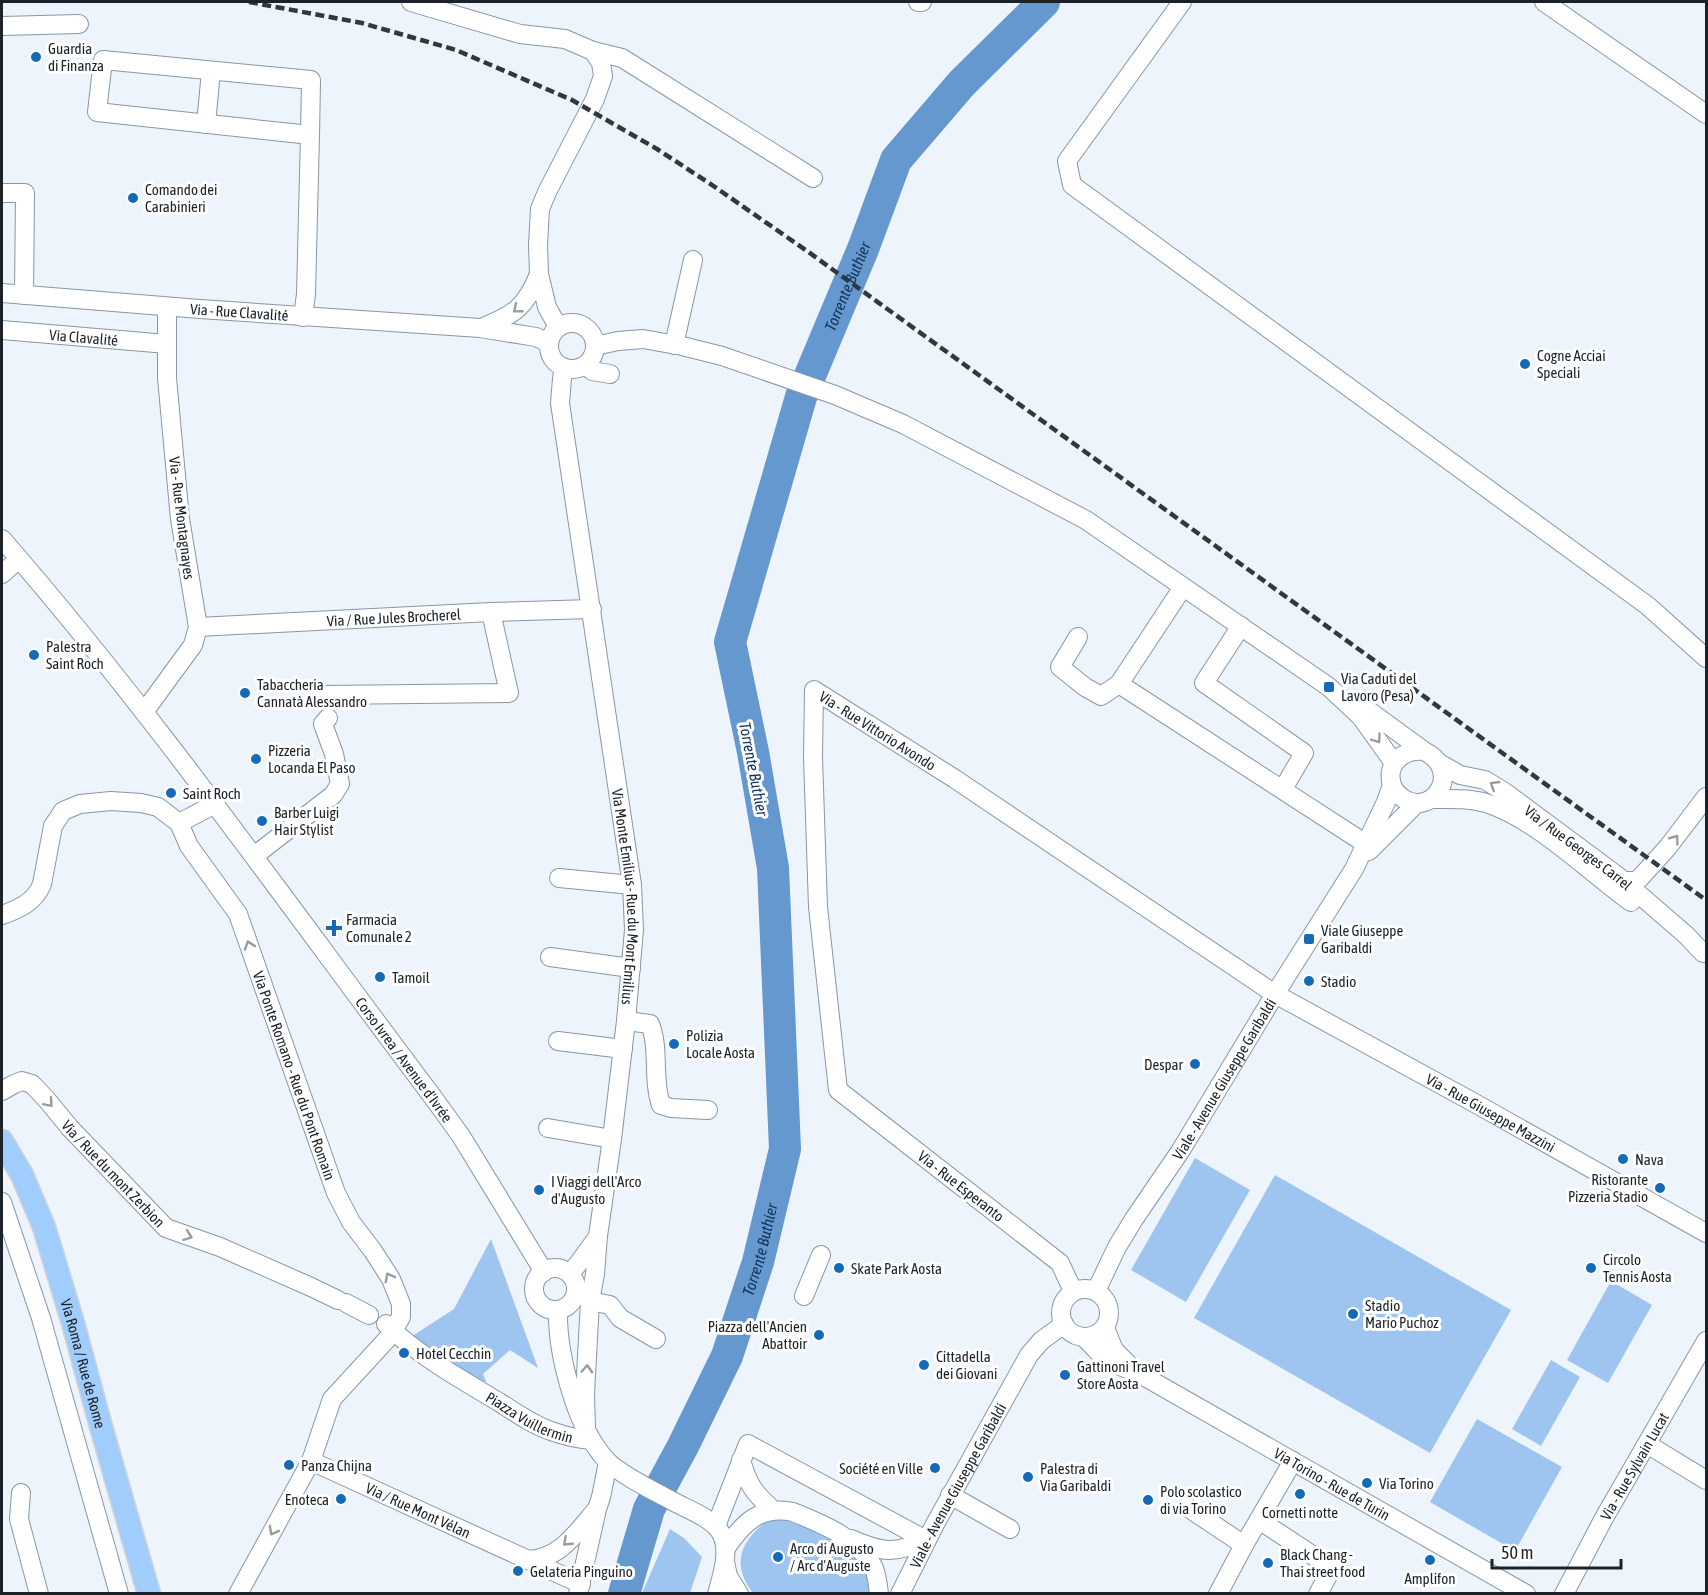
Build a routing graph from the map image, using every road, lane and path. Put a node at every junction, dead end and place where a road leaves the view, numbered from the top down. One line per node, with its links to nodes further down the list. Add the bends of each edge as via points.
1 (411, 2): 6 (street, via 520,34 565,39)
2 (1182, 2): 38 (street, via 1068,160 1072,184 1648,606)
3 (1544, 2): 8 (street)
4 (79, 24): 5 (street)
5 (2, 26)
6 (593, 51): 11 (street, via 622,58); 14 (street, via 603,76 540,209 544,250)
7 (211, 71): 9 (street); 9 (street, via 103,60 97,112); 10 (street, via 311,81)
8 (1707, 114)
9 (206, 124): 10 (street)
10 (310, 135): 18 (street)
11 (813, 178)
12 (2, 194): 16 (street, via 25,194)
13 (693, 260): 24 (street)
14 (539, 274): 19 (street, via 547,308); 20 (street, one-way to 20, via 523,305)
15 (2, 293): 16 (street, Via - Rue Clavalité)
16 (24, 294): 17 (street, Via - Rue Clavalité)
17 (167, 307): 18 (street, Via - Rue Clavalité); 23 (street, Via - Rue Montagnayes)
18 (303, 317): 20 (street, Via - Rue Clavalité)
19 (558, 327): 22 (street); 25 (street, via 572,322 586,327)
20 (480, 328): 22 (street, via 536,337)
21 (2, 330): 23 (street, Via Clavalité)
22 (549, 343): 27 (street, via 552,358)
23 (167, 344): 36 (street, Via - Rue Montagnayes, via 166,378 180,519)
24 (674, 345): 25 (street, via 642,339); 32 (street, via 722,356 835,395 903,424 1086,520)
25 (595, 346): 26 (street)
26 (585, 365): 27 (street); 28 (street, via 592,371)
27 (564, 368): 33 (street, Via Monte Emilius - Rue du Mont Emilius, via 560,403)
28 (610, 374)
29 (2, 539): 30 (street, Corso Ivrea / Avenue d'Ivrée)
30 (19, 559): 31 (street); 42 (street, Corso Ivrea / Avenue d'Ivrée)
31 (2, 574)
32 (1183, 587): 35 (street); 39 (street)
33 (592, 609): 34 (street, Via / Rue Jules Brocherel); 59 (street, Via Monte Emilius - Rue du Mont Emilius)
34 (491, 612): 36 (street, Via / Rue Jules Brocherel); 41 (street, via 509,693)
35 (1241, 626): 40 (street); 48 (street, via 1204,683 1304,753)
36 (198, 627): 42 (street, via 192,645)
37 (1078, 637): 39 (street, via 1060,667 1101,696)
38 (1707, 658)
39 (1119, 684): 48 (street)
40 (1329, 687): 44 (street, via 1348,695); 45 (street, one-way to 45, via 1361,717)
41 (324, 695)
42 (144, 712): 51 (street, Corso Ivrea / Avenue d'Ivrée)
43 (328, 718): 55 (street, via 323,724 340,784 333,795)
44 (1424, 751): 45 (street, via 1410,751); 46 (street)
45 (1394, 763): 47 (street)
46 (1439, 763): 50 (street, via 1442,784 1437,794); 58 (street, Via / Rue Georges Carrel, one-way to 46, via 1485,780 1460,775)
47 (1392, 785): 50 (street, via 1409,802); 54 (street, Viale - Avenue Giuseppe Garibaldi)
48 (1283, 789): 54 (street)
49 (1707, 797): 58 (street, one-way to 49, via 1668,847)
50 (1424, 801): 52 (street, via 1457,798); 56 (street, Viale - Avenue Giuseppe Garibaldi, via 1374,845)
51 (215, 804): 53 (street); 55 (street, Corso Ivrea / Avenue d'Ivrée)
52 (1500, 809): 58 (street, via 1526,816 1610,877 1620,882); 61 (street, via 1539,831)
53 (179, 823): 60 (street, via 158,807 141,802 80,804 63,811 53,826 39,893 22,907); 85 (street, Via Ponte Romano - Rue du Pont Romain, one-way to 53, via 401,1317 391,1279 336,1193 238,914 189,846)
54 (1366, 844): 56 (street, Viale - Avenue Giuseppe Garibaldi)
55 (254, 856): 78 (street, Corso Ivrea / Avenue d'Ivrée, via 461,1136)
56 (1354, 869): 64 (street, Viale - Avenue Giuseppe Garibaldi)
57 (560, 878): 59 (street)
58 (1632, 880): 61 (street, Via / Rue Georges Carrel, via 1654,908)
59 (632, 885): 63 (street, Via Monte Emilius - Rue du Mont Emilius)
60 (2, 915)
61 (1705, 954)
62 (550, 957): 63 (street)
63 (631, 968): 65 (street, Via Monte Emilius - Rue du Mont Emilius)
64 (1275, 994): 68 (street, Via - Rue Vittorio Avondo, via 956,779 814,690 818,907); 75 (street, Via - Rue Giuseppe Mazzini); 80 (street, Viale - Avenue Giuseppe Garibaldi, via 1117,1247)
65 (626, 1021): 67 (street, Via Monte Emilius - Rue du Mont Emilius); 70 (street, via 650,1024 654,1033 661,1105)
66 (558, 1041): 67 (street)
67 (623, 1049): 72 (street, Via Monte Emilius - Rue du Mont Emilius)
68 (838, 1090): 81 (street, Via - Rue Esperanto, via 1059,1263)
69 (2, 1091): 85 (street, Via / Rue du mont Zerbion, one-way to 85, via 22,1082 32,1084 166,1228 311,1287)
70 (708, 1110)
71 (548, 1128): 72 (street)
72 (612, 1139): 76 (street, Via Monte Emilius - Rue du Mont Emilius)
73 (2, 1141): 114 (main road, Via Roma / Rue de Rome, via 44,1227)
74 (2, 1202): 116 (street, via 41,1318)
75 (1707, 1233)
76 (598, 1243): 79 (street, via 587,1250); 83 (street, Via Monte Emilius - Rue du Mont Emilius)
77 (821, 1255): 82 (street)
78 (543, 1272): 79 (street, via 558,1268); 84 (street, via 534,1286 535,1296 542,1305)
79 (570, 1274): 84 (street, via 576,1292 572,1302)
80 (1096, 1291): 81 (street, via 1084,1288); 87 (street, via 1110,1311)
81 (1073, 1292): 86 (street, via 1062,1306)
82 (804, 1296)
83 (590, 1301): 89 (street, via 610,1305 620,1318); 93 (street, Via Monte Emilius - Rue du Mont Emilius, one-way to 83, via 585,1394)
84 (558, 1310): 93 (street, via 560,1344 572,1393)
85 (382, 1323): 91 (street, Via / Rue du mont Zerbion); 96 (street, via 332,1399)
86 (1064, 1324): 88 (street); 101 (street, Viale - Avenue Giuseppe Garibaldi, via 1029,1355)
87 (1105, 1328): 88 (street); 92 (street, Via Torino - Rue de Turin, via 1114,1350)
88 (1084, 1337): 92 (street, Via Torino - Rue de Turin, via 1107,1362)
89 (656, 1339)
90 (1707, 1341): 94 (street, Via - Rue Sylvain Lucat)
91 (426, 1355): 93 (street, Piazza Vuillermin, via 532,1423 576,1439)
92 (1137, 1373): 97 (street, Via Torino - Rue de Turin)
93 (588, 1434): 98 (street)
94 (1647, 1444): 99 (street); 125 (street, Via - Rue Sylvain Lucat)
95 (745, 1452): 104 (street, via 748,1482); 106 (street); 109 (street)
96 (311, 1461): 112 (street, Via / Rue Mont Vélan); 117 (street, one-way to 117)
97 (1293, 1461): 105 (street); 124 (street, Via Torino - Rue de Turin)
98 (608, 1462): 103 (street); 106 (street)
99 (1707, 1480)
100 (21, 1493): 115 (street, via 19,1520)
101 (950, 1495): 107 (street); 109 (street, Viale - Avenue Giuseppe Garibaldi)
102 (1187, 1507): 110 (street)
103 (597, 1509): 112 (street, one-way to 112, via 550,1556); 113 (street)
104 (773, 1510): 108 (street, via 793,1512); 111 (street, via 746,1523)
105 (1259, 1520): 110 (street); 123 (street, via 1332,1568)
106 (710, 1522): 111 (street, via 722,1534)
107 (1010, 1529)
108 (844, 1536): 109 (street, via 890,1551); 120 (street, via 874,1568)
109 (926, 1540): 121 (street, Viale - Avenue Giuseppe Garibaldi)
110 (1244, 1545): 122 (street)
111 (725, 1554): 118 (street); 119 (street, via 728,1576)
112 (527, 1560): 113 (street, Via / Rue Mont Vélan)
113 (579, 1589)
114 (149, 1592)
115 (39, 1593)
116 (119, 1593)
117 (239, 1593)
118 (717, 1593)
119 (739, 1593)
120 (879, 1593)
121 (900, 1593)
122 (1218, 1593)
123 (1318, 1593)
124 (1526, 1593)
125 (1564, 1593)

